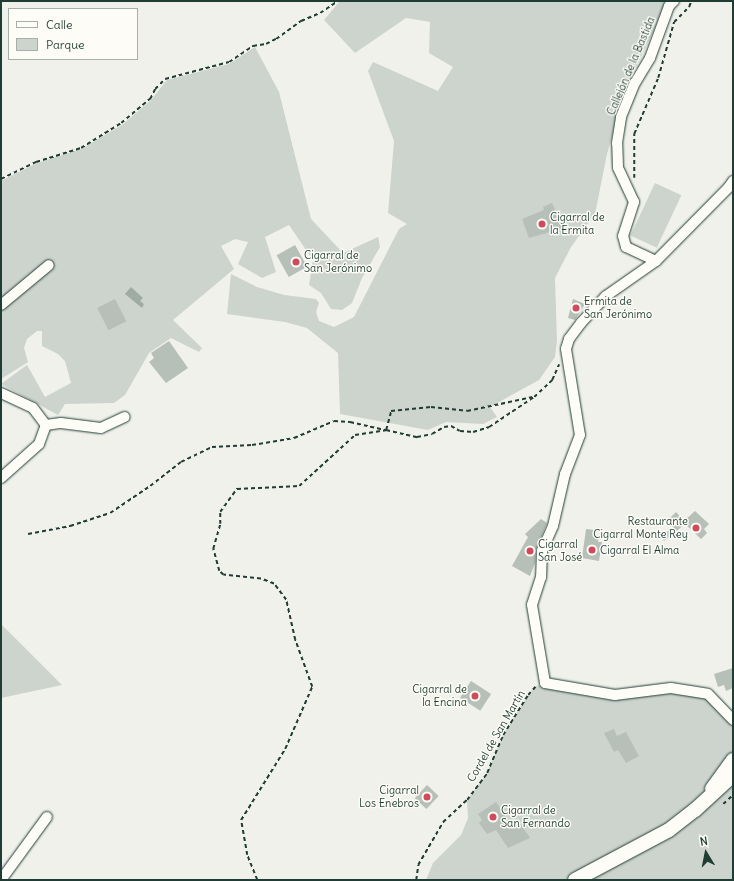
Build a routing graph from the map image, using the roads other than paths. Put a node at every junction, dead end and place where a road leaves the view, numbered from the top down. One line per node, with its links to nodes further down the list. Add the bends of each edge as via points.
1 (674, 1): 3 (street, Callejón de la Bastida, via 668,6 650,58 635,82 621,117 616,143 618,167 634,202 623,236 626,247)
2 (733, 181): 3 (street)
3 (656, 261): 10 (street, via 606,296 581,323 569,339 566,349 580,435 565,474 553,526 542,551 541,577 532,605 545,683 615,695 671,688 708,694)
4 (49, 265): 5 (street)
5 (1, 306)
6 (1, 393): 8 (street, via 34,408)
7 (125, 417): 8 (street, via 101,428 61,423)
8 (46, 425): 9 (street, via 39,444)
9 (1, 478)
10 (733, 720)
11 (733, 760): 13 (main road)
12 (733, 776): 13 (main road)
13 (704, 802): 16 (main road, via 654,839)
14 (47, 817): 15 (street)
15 (1, 880)
16 (574, 880)

